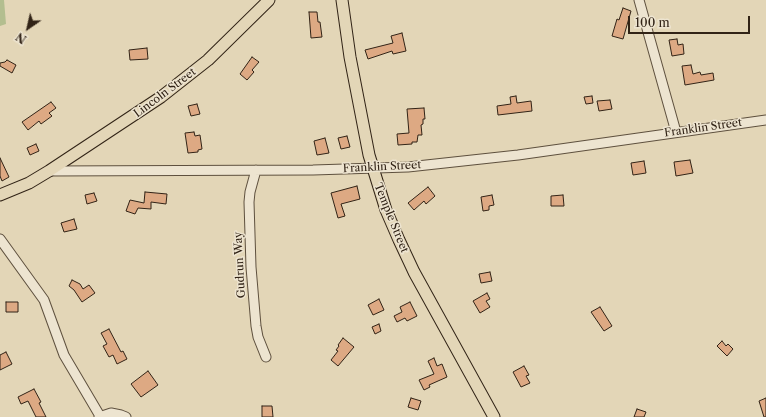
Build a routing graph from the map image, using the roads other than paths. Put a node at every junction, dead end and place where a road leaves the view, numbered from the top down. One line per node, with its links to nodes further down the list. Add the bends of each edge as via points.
1 (269, 0): 8 (main road, Lincoln Street, via 183,80)
2 (342, 0): 6 (main road, Temple Street, via 353,76)
3 (639, 0): 5 (street)
4 (766, 120): 5 (street, Franklin Street)
5 (676, 132): 6 (street, Franklin Street, via 518,155)
6 (372, 169): 7 (street, Franklin Street); 14 (main road, Temple Street, via 406,256)
7 (256, 170): 8 (street, Franklin Street); 11 (street, Gudrun Way, via 249,202 251,267 256,326)
8 (49, 171): 9 (main road)
9 (0, 195)
10 (0, 239): 12 (street, via 44,300 64,355)
11 (266, 357)
12 (99, 417): 13 (street, via 107,413)
13 (126, 417)
14 (494, 417)

